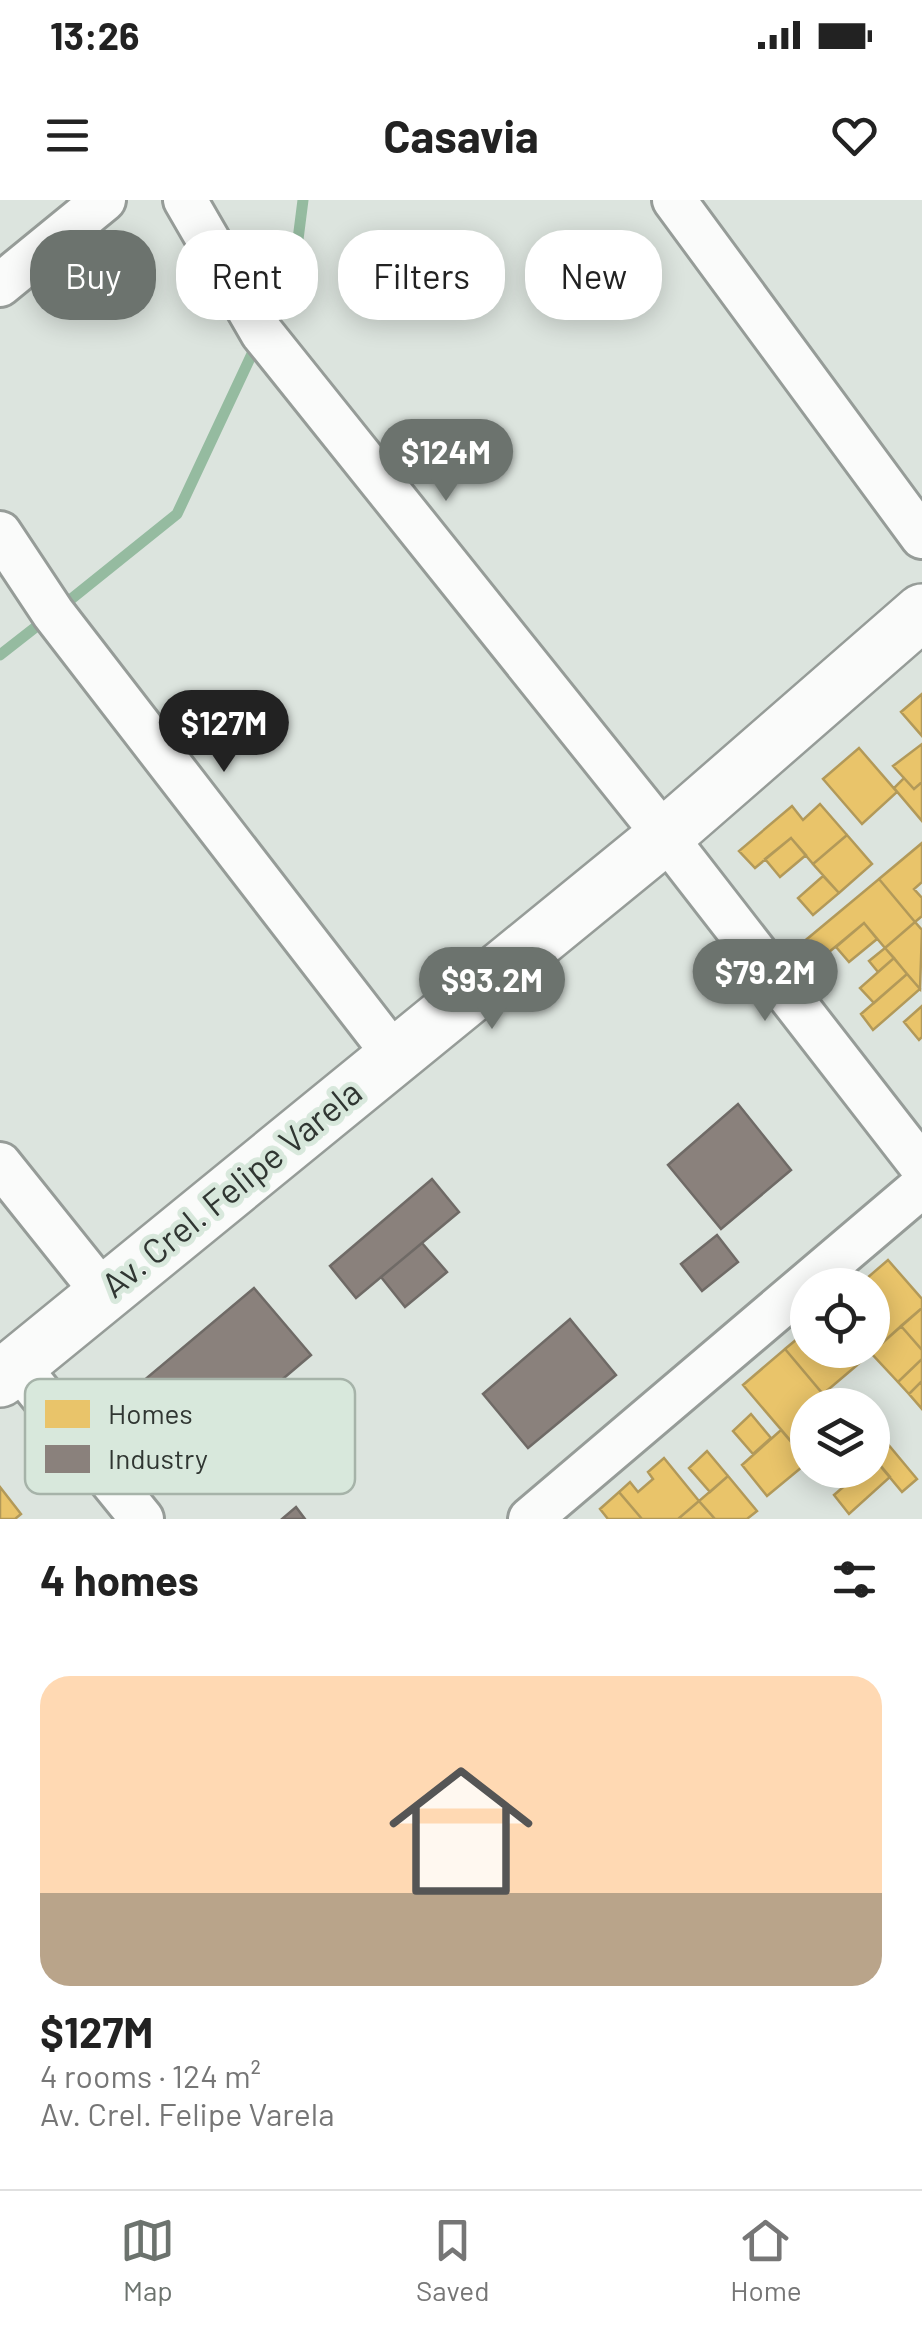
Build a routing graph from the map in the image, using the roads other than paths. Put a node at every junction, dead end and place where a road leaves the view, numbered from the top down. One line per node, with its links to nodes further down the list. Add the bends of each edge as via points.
1 (104, 200): 4 (street)
2 (185, 200): 8 (street, via 262,333)
3 (674, 200): 6 (street)
4 (0, 285)
5 (0, 533): 9 (street, via 54,614)
6 (922, 537)
7 (922, 612): 8 (main road, Av. Crel. Felipe Varela)
8 (665, 836): 9 (main road, Av. Crel. Felipe Varela); 11 (street)
9 (395, 1056): 13 (main road, Av. Crel. Felipe Varela)
10 (0, 1164): 13 (street)
11 (922, 1167)
12 (922, 1186): 18 (street)
13 (104, 1294): 14 (main road, Av. Crel. Felipe Varela)
14 (8, 1372): 15 (street)
15 (25, 1391)
16 (119, 1494): 17 (street)
17 (142, 1519)
18 (530, 1519)

